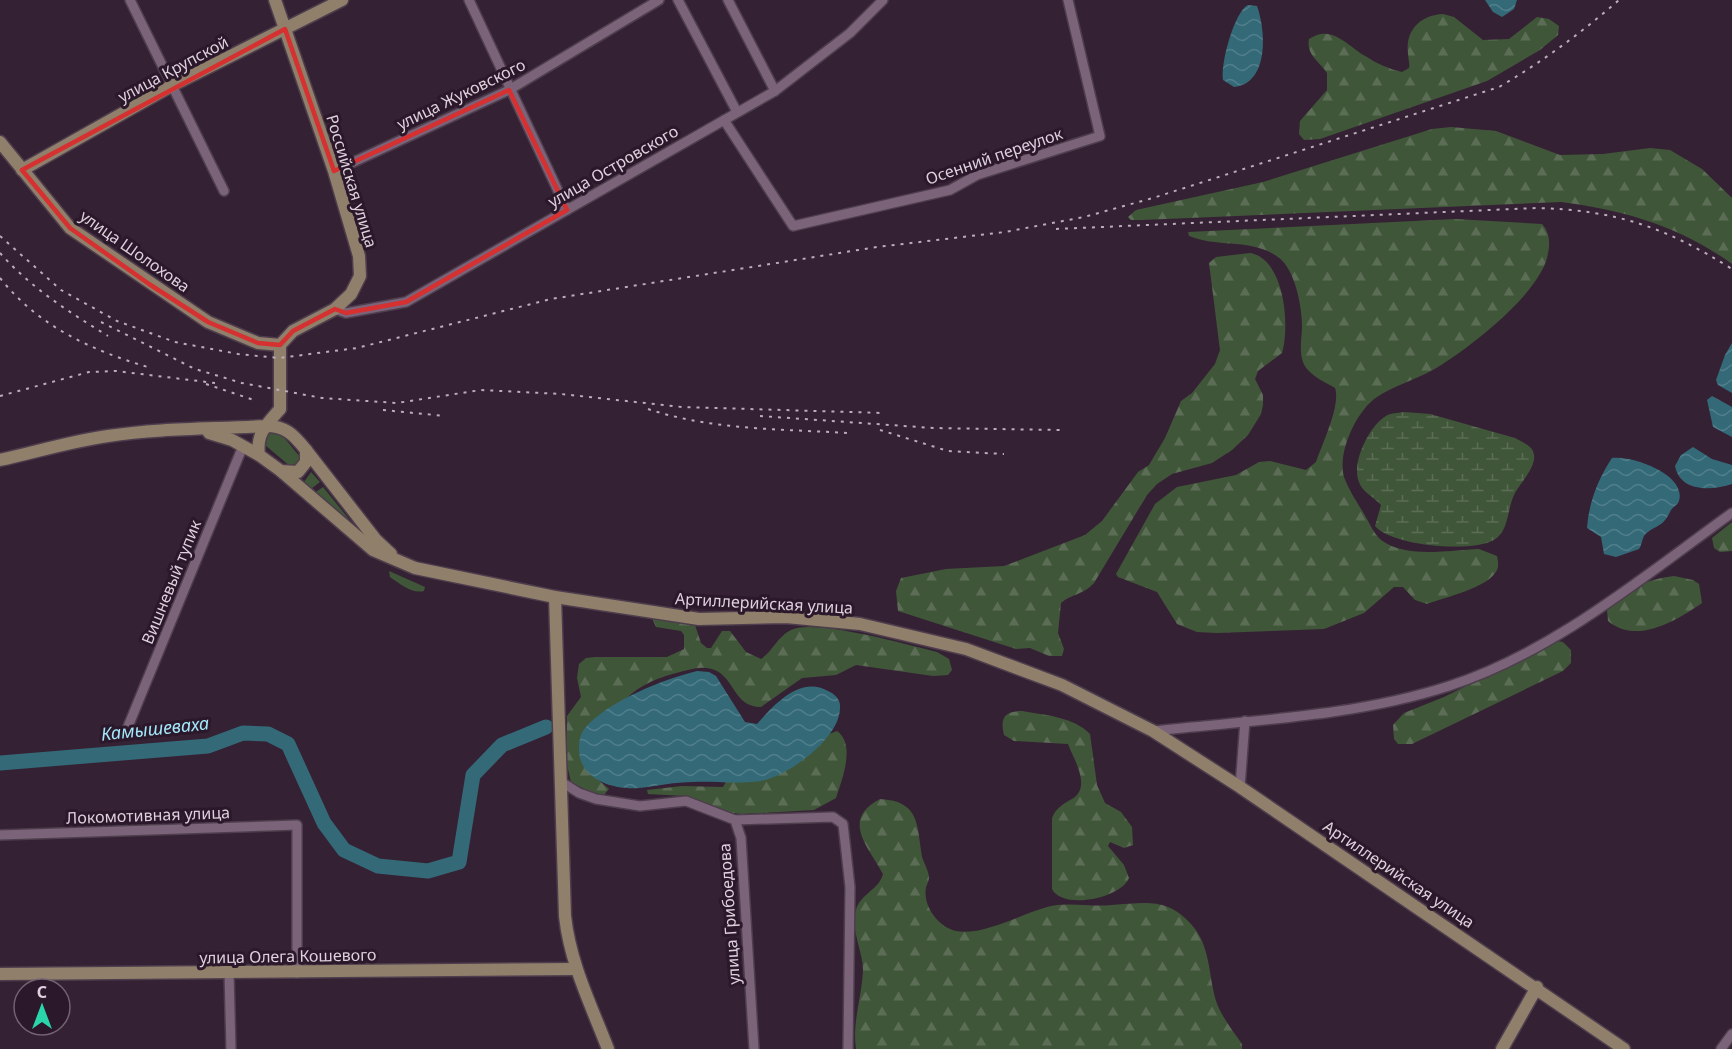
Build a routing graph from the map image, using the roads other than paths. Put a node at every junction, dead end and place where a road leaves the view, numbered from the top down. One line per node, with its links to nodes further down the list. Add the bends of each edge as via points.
1 (130, 0): 11 (street)
2 (275, 0): 10 (main road, Российская улица)
3 (342, 0): 10 (main road, улица Крупской)
4 (469, 0): 12 (street)
5 (659, 0): 12 (street, улица Жуковского)
6 (678, 0): 14 (street)
7 (728, 0): 13 (street)
8 (883, 0): 13 (street, улица Островского, via 850,33)
9 (1068, 0): 15 (street, Осенний переулок, via 1100,136 977,175 950,190 793,226)
10 (285, 30): 11 (main road, улица Крупской); 18 (main road, Российская улица)
11 (174, 85): 17 (main road, улица Крупской); 19 (street)
12 (509, 90): 18 (street, улица Жуковского); 20 (street)
13 (775, 91): 14 (street, улица Островского)
14 (737, 112): 15 (street, улица Островского)
15 (724, 120): 20 (street, улица Островского)
16 (0, 142): 17 (main road, улица Шолохова)
17 (22, 170): 22 (main road, улица Шолохова, via 70,228 148,284 208,322 258,343)
18 (334, 171): 21 (main road, Российская улица, via 359,256 360,276 351,294)
19 (224, 191)
20 (567, 210): 21 (street, улица Островского, via 406,302 346,313)
21 (335, 309): 22 (main road, Российская улица, via 293,331)
22 (280, 345): 23 (main road)
23 (280, 409): 24 (main road); 26 (main road, Артиллерийская улица)
24 (264, 426): 25 (main road, Артиллерийская улица); 26 (main road, Артиллерийская улица, via 280,427); 29 (main road, via 258,436)
25 (193, 430): 27 (main road, Артиллерийская улица, via 217,434); 30 (main road, Артиллерийская улица, via 110,435)
26 (294, 435): 28 (main road, Артиллерийская улица)
27 (243, 446): 29 (main road, Артиллерийская улица); 36 (street, Вишневый тупик)
28 (306, 450): 31 (main road, via 303,468 298,472); 33 (main road, Артиллерийская улица, via 376,540)
29 (259, 455): 31 (main road, Артиллерийская улица)
30 (0, 460)
31 (281, 471): 33 (main road, Артиллерийская улица, via 373,550)
32 (1732, 513): 35 (street, via 1540,644 1451,685 1341,712)
33 (396, 559): 34 (main road, Артиллерийская улица, via 444,575)
34 (555, 597): 37 (main road, Артиллерийская улица, via 699,619 786,617 890,630 966,649 1062,685); 38 (main road)
35 (1245, 721): 37 (street); 39 (street)
36 (126, 729)
37 (1153, 731): 39 (main road, Артиллерийская улица)
38 (560, 781): 40 (street, улица Грибоедова, via 579,793 604,801 640,806 686,801); 42 (main road, via 565,916)
39 (1240, 787): 46 (main road, Артиллерийская улица)
40 (735, 820): 50 (street, улица Грибоедова, via 741,838); 51 (street, via 833,817 844,831 850,887)
41 (0, 835): 44 (street, Локомотивная улица, via 297,825)
42 (576, 969): 44 (main road, улица Олега Кошевого); 49 (main road)
43 (229, 973): 44 (main road, улица Олега Кошевого); 45 (main road, улица Олега Кошевого); 48 (street)
44 (297, 973)
45 (0, 974)
46 (1537, 987): 52 (main road); 53 (main road, Артиллерийская улица)
47 (1732, 1034): 54 (street)
48 (231, 1049)
49 (608, 1049)
50 (754, 1049)
51 (848, 1049)
52 (1502, 1049)
53 (1624, 1049)
54 (1721, 1049)

